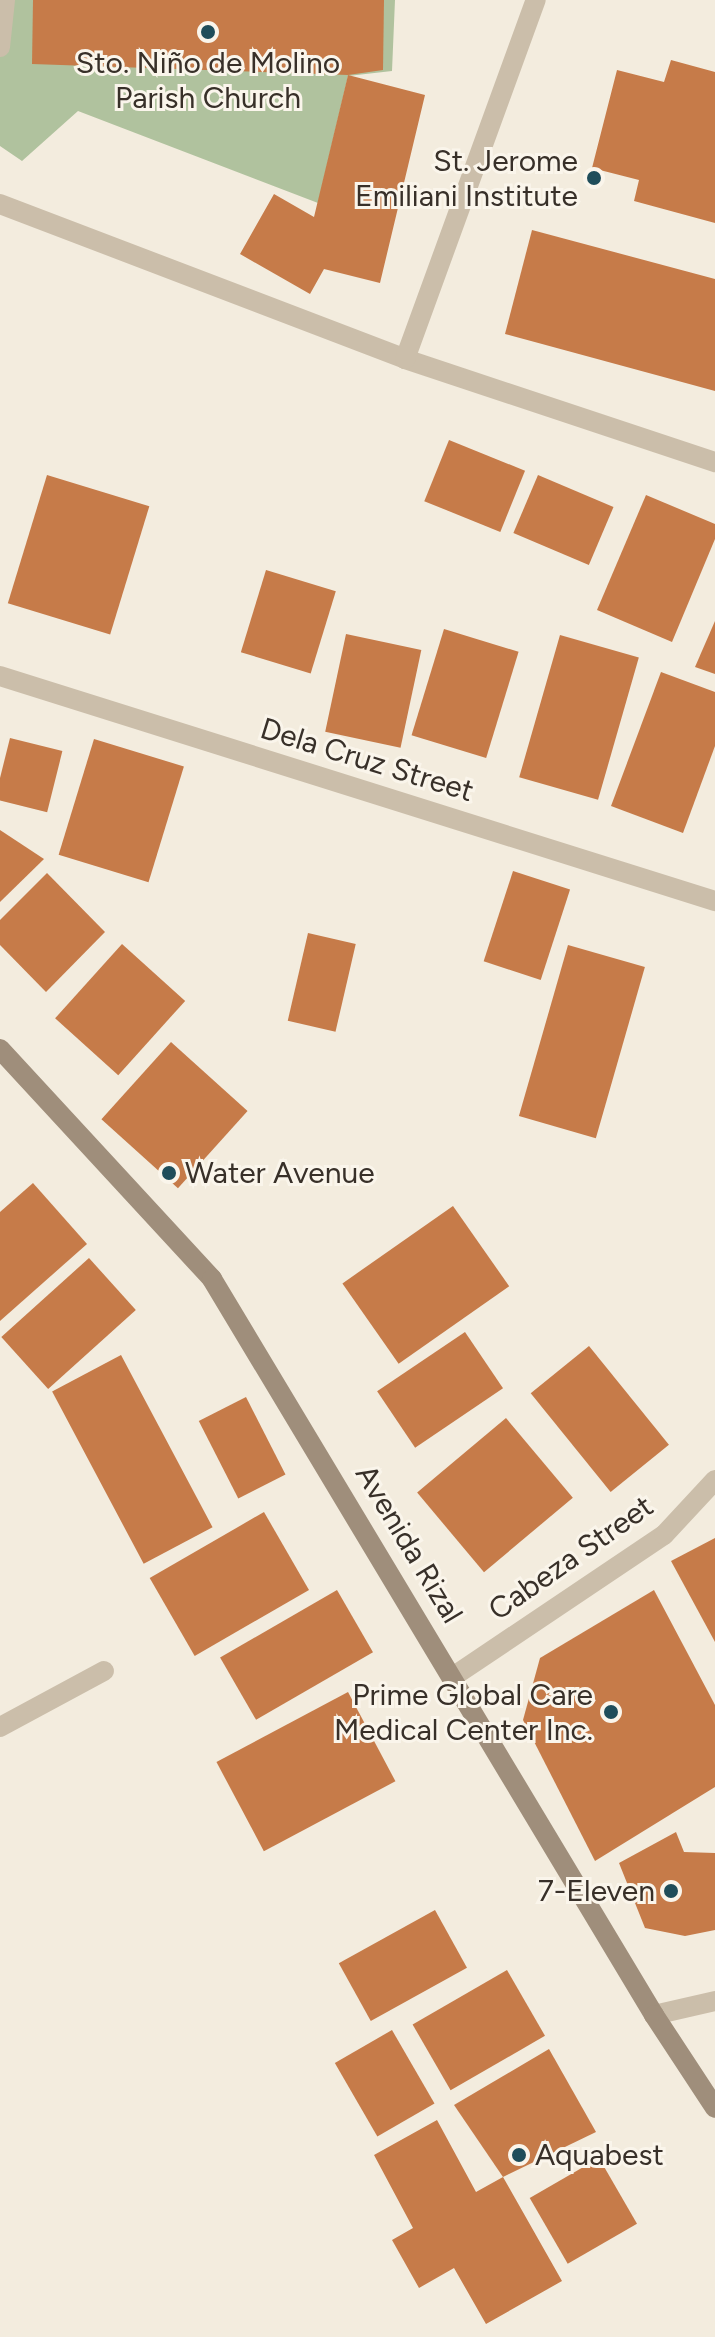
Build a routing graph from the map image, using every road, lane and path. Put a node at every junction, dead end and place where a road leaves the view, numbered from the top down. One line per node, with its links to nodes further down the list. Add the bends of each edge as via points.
1 (5, 0): 3 (street)
2 (536, 0): 5 (street)
3 (0, 47)
4 (0, 204): 5 (street)
5 (405, 359): 6 (street)
6 (715, 462)
7 (0, 676): 8 (street, Dela Cruz Street)
8 (715, 901)
9 (0, 1049): 12 (main road, Avenida Rizal, via 212,1279)
10 (715, 1480): 12 (street, Cabeza Street, via 664,1535)
11 (104, 1671): 13 (street)
12 (454, 1676): 15 (main road, Avenida Rizal)
13 (0, 1727)
14 (715, 2001): 15 (street)
15 (654, 2015): 16 (main road, Avenida Rizal)
16 (715, 2108)

